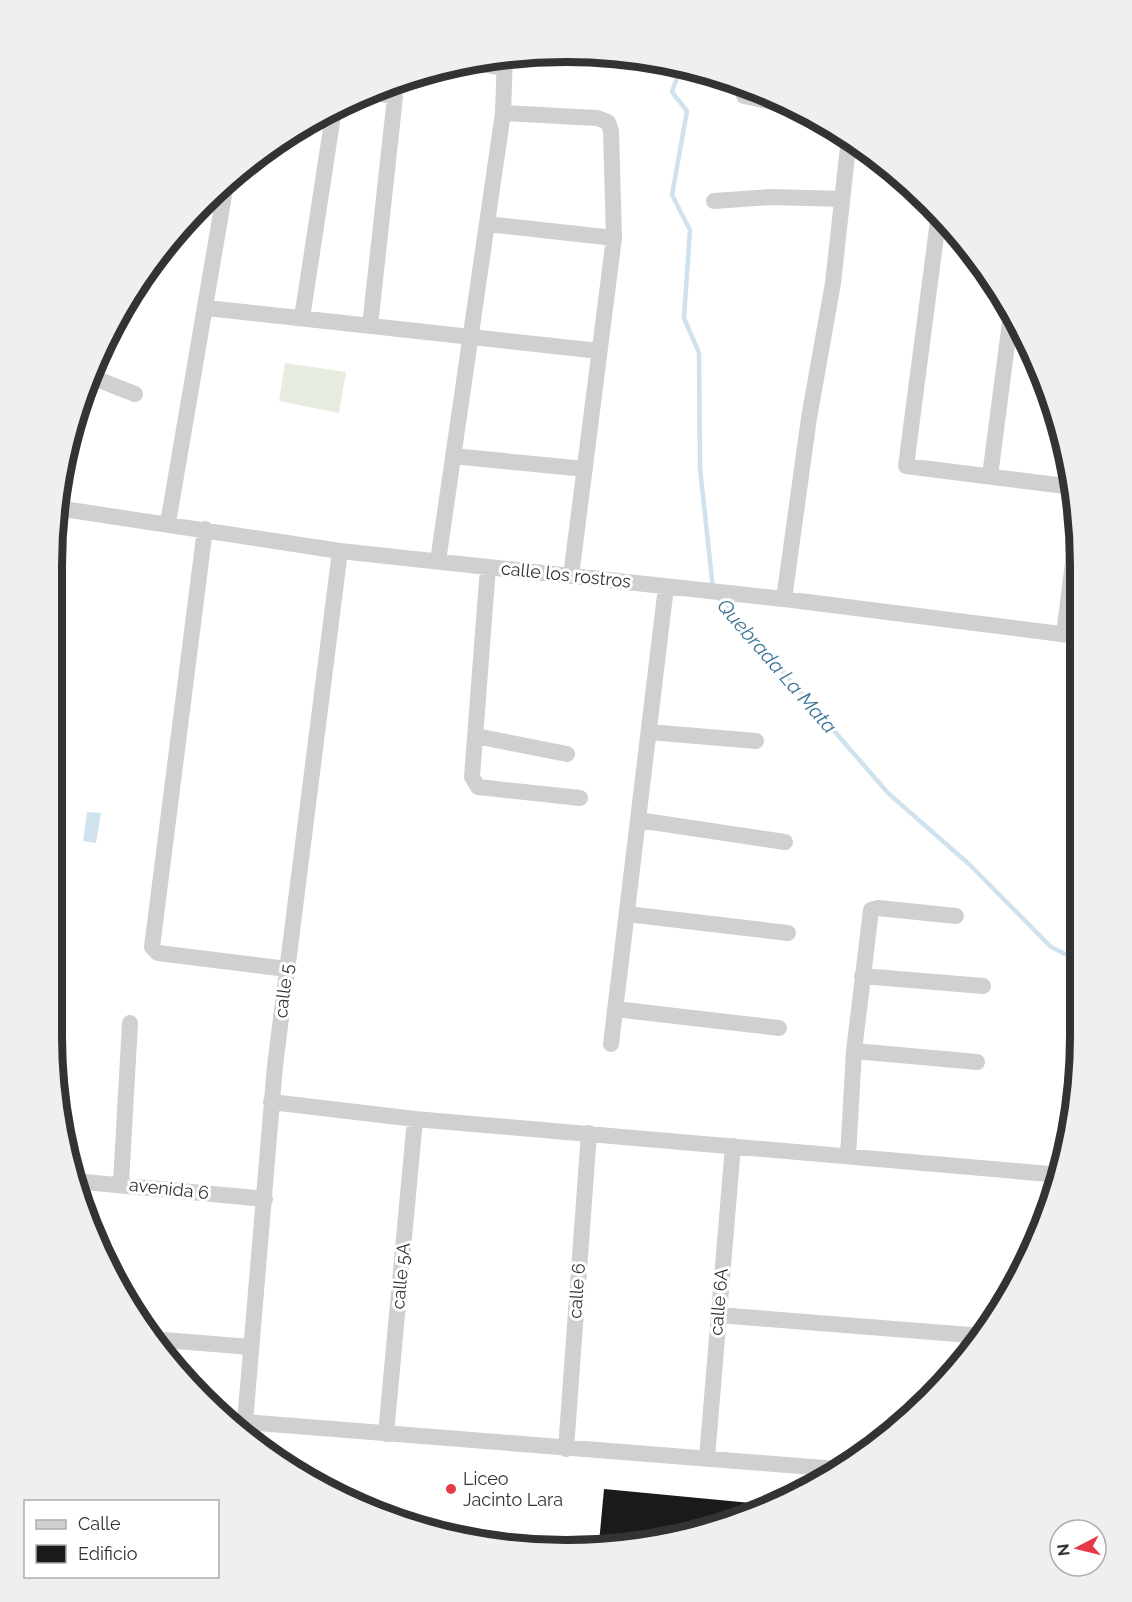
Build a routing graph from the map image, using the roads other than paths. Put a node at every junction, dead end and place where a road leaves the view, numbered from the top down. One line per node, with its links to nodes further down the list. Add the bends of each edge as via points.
1 (504, 66): 5 (street)
2 (386, 95): 16 (street, via 395,97)
3 (744, 96): 4 (street)
4 (754, 98)
5 (503, 113): 11 (street); 13 (street, via 597,118 608,122)
6 (332, 119): 15 (street)
7 (848, 148): 9 (street)
8 (224, 195): 14 (street)
9 (842, 199): 10 (street, via 771,197); 34 (street, via 833,283 809,417)
10 (714, 201)
11 (487, 224): 13 (street); 18 (street)
12 (937, 225): 24 (street, via 906,466)
13 (614, 238): 19 (street)
14 (207, 308): 15 (street); 27 (street)
15 (302, 318): 16 (street)
16 (370, 326): 18 (street)
17 (1009, 326): 24 (street)
18 (471, 337): 19 (street); 22 (street)
19 (599, 351): 23 (street)
20 (98, 379): 21 (street)
21 (135, 394)
22 (453, 456): 23 (street); 30 (street)
23 (585, 469): 32 (street)
24 (990, 476): 25 (street)
25 (1064, 486)
26 (65, 509): 27 (street, calle los rostros)
27 (168, 523): 28 (street, calle los rostros)
28 (205, 529): 29 (street, calle los rostros); 46 (street, via 152,947 158,953)
29 (340, 550): 30 (street, calle los rostros); 46 (street, calle 5)
30 (438, 561): 31 (street, calle los rostros)
31 (488, 567): 32 (street, calle los rostros); 37 (street)
32 (571, 576): 33 (street, calle los rostros)
33 (666, 587): 34 (street, calle los rostros); 36 (street)
34 (784, 599): 35 (street, calle los rostros)
35 (1070, 635)
36 (649, 732): 38 (street); 41 (street)
37 (476, 736): 39 (street); 40 (street, via 472,777 478,787)
38 (756, 741)
39 (567, 754)
40 (580, 798)
41 (638, 820): 42 (street); 43 (street)
42 (785, 842)
43 (627, 914): 45 (street); 49 (street)
44 (956, 916): 47 (street, via 871,910)
45 (788, 933)
46 (287, 969): 55 (street, calle 5)
47 (862, 976): 48 (street); 53 (street)
48 (984, 986)
49 (615, 1008): 51 (street); 52 (street)
50 (130, 1023): 62 (street)
51 (779, 1028)
52 (611, 1044)
53 (854, 1051): 54 (street); 59 (street)
54 (977, 1062)
55 (271, 1102): 56 (street); 63 (street, calle 5)
56 (415, 1119): 57 (street); 70 (street, calle 5A)
57 (589, 1133): 58 (street); 71 (street, calle 6)
58 (733, 1146): 59 (street); 64 (street, calle 6A)
59 (848, 1156): 60 (street)
60 (1051, 1174)
61 (83, 1181): 62 (street, avenida 6)
62 (121, 1183): 63 (street, avenida 6)
63 (265, 1199): 67 (street, calle 5)
64 (718, 1315): 65 (street); 72 (street, calle 6A)
65 (972, 1335)
66 (164, 1340): 67 (street)
67 (250, 1347): 68 (street, calle 5)
68 (244, 1424)
69 (249, 1428): 70 (street)
70 (386, 1434): 71 (street)
71 (566, 1449): 72 (street)
72 (707, 1458): 73 (street)
73 (826, 1468)

